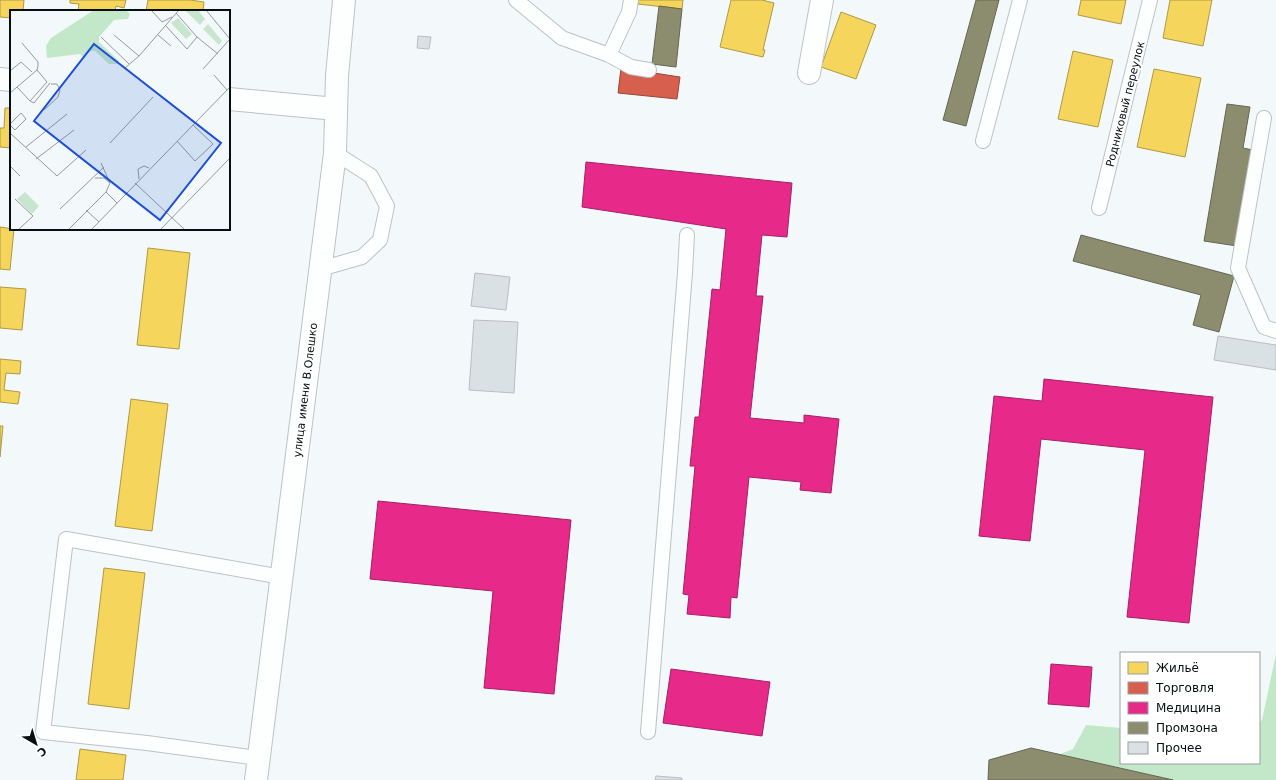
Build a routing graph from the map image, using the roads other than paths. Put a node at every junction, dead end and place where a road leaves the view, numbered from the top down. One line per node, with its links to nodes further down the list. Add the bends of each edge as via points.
1 (344, 0): 11 (street, улица имени В.Олешко)
2 (516, 0): 7 (lane, via 562,38)
3 (631, 0): 7 (lane, via 629,12)
4 (822, 0): 9 (street)
5 (1020, 0): 13 (lane)
6 (1150, 0): 15 (lane, Родниковый переулок)
7 (609, 55): 8 (lane, via 631,67)
8 (648, 70)
9 (808, 73)
10 (230, 99): 11 (street)
11 (336, 109): 14 (street, улица имени В.Олешко)
12 (1264, 118): 18 (lane, via 1238,268 1264,327)
13 (983, 141)
14 (335, 153): 17 (street, улица имени В.Олешко); 17 (lane, via 371,176 387,206 380,240 362,257)
15 (1099, 208)
16 (687, 236): 20 (lane)
17 (320, 269): 19 (street, улица имени В.Олешко)
18 (1276, 331)
19 (282, 577): 21 (street, улица имени В.Олешко); 21 (lane, via 66,539 42,732)
20 (648, 732)
21 (258, 758): 22 (street, улица имени В.Олешко)
22 (256, 780)

